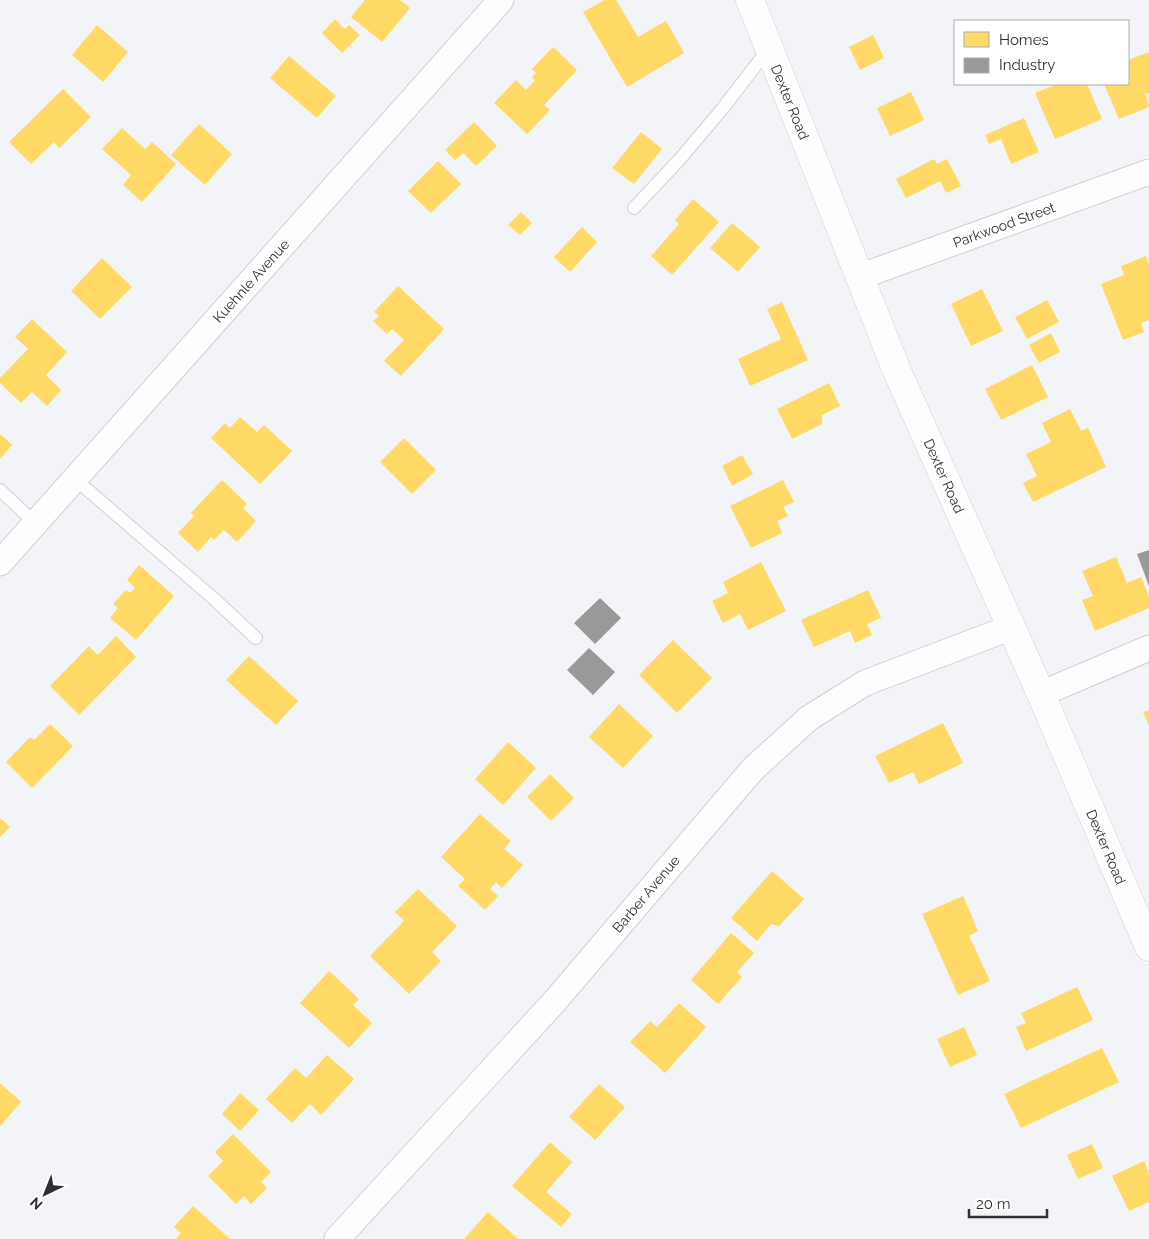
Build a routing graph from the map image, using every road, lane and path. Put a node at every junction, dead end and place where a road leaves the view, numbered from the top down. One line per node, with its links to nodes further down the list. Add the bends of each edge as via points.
1 (501, 0): 7 (street, Kuehnle Avenue)
2 (750, 0): 3 (main road, Dexter Road)
3 (769, 48): 5 (lane, via 680,159); 6 (main road, Dexter Road)
4 (1149, 172): 6 (street, Parkwood Street)
5 (634, 208)
6 (859, 277): 11 (main road, Dexter Road, via 896,371)
7 (75, 479): 9 (street, Kuehnle Avenue); 12 (lane)
8 (0, 490): 9 (lane)
9 (35, 523): 10 (street, Kuehnle Avenue)
10 (0, 563)
11 (1012, 627): 14 (main road, Dexter Road); 16 (street, Barber Avenue, via 865,683 810,718 753,768 555,1001)
12 (256, 638)
13 (1149, 648): 14 (street)
14 (1041, 694): 15 (main road, Dexter Road)
15 (1149, 947)
16 (337, 1239)

